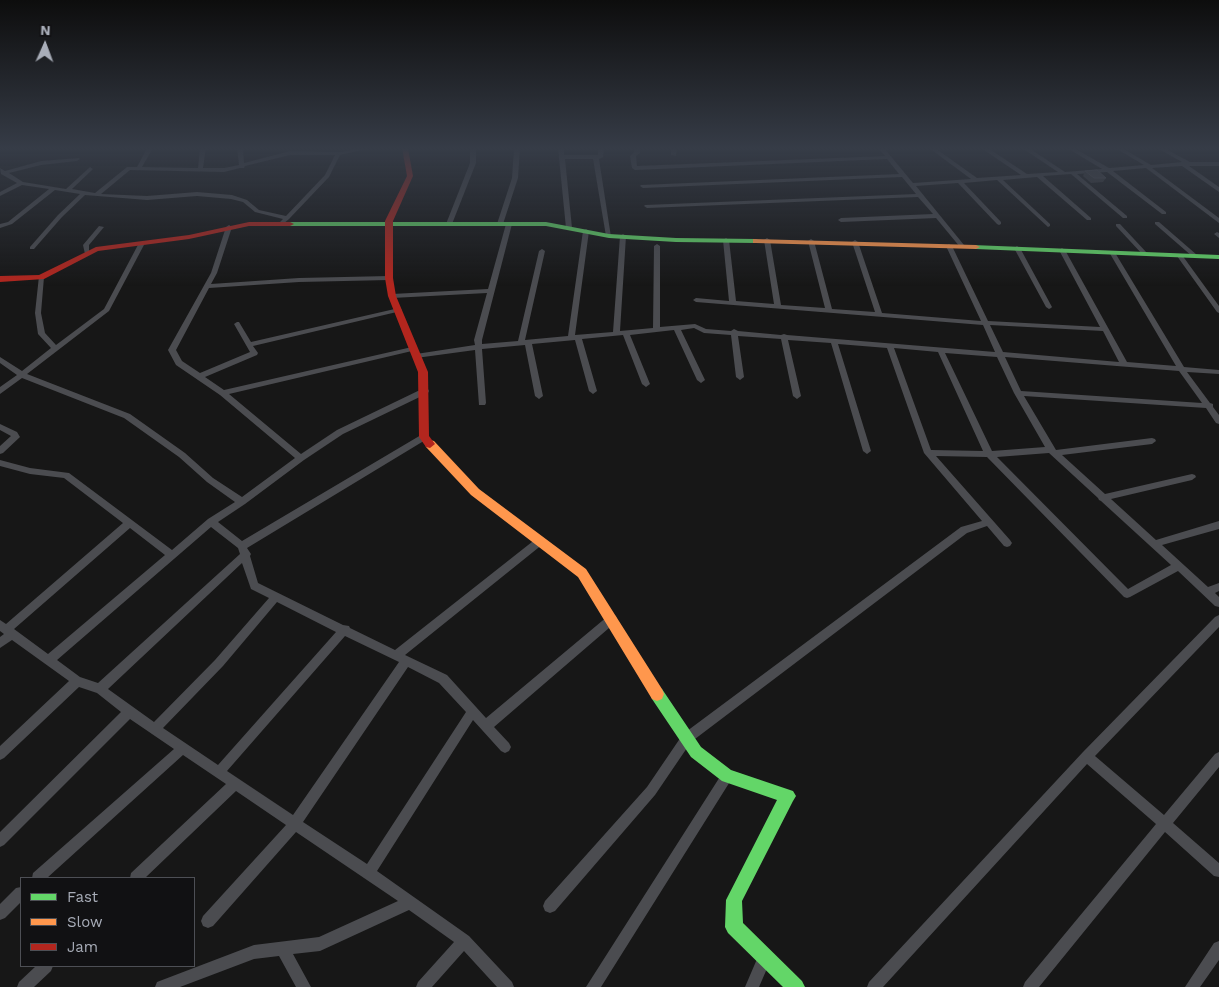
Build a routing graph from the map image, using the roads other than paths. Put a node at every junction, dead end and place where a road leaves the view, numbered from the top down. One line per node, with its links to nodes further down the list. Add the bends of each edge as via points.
1 (46, 194): 33 (street, via 10,223)
2 (83, 194): 48 (street)
3 (90, 194): 16 (street)
4 (310, 194): 25 (street)
5 (402, 194): 30 (street)
6 (460, 194): 28 (street)
7 (512, 194): 29 (street)
8 (566, 194): 36 (street)
9 (602, 194): 38 (street)
10 (971, 194): 27 (street)
11 (1015, 194): 31 (street)
12 (1060, 194): 22 (street)
13 (1097, 194): 21 (street)
14 (1139, 194): 19 (street)
15 (1184, 194): 24 (street)
16 (96, 195): 25 (street, via 147,198 218,195 245,201 257,211)
17 (921, 195): 18 (street); 20 (street)
18 (648, 206)
19 (1164, 213)
20 (938, 216): 23 (street); 47 (street)
21 (1125, 217)
22 (1089, 219)
23 (841, 220)
24 (1219, 221)
25 (283, 222): 30 (street); 35 (street)
26 (1157, 222): 56 (street)
27 (999, 223)
28 (448, 224): 29 (street); 30 (street)
29 (505, 224): 36 (street, via 546,224); 62 (street)
30 (388, 225): 59 (street)
31 (1048, 225)
32 (1118, 225): 54 (street)
33 (0, 226)
34 (101, 227): 53 (street, via 86,245)
35 (229, 227): 44 (street, via 189,237); 61 (street, via 214,273)
36 (569, 228): 37 (street)
37 (586, 231): 38 (street); 81 (street)
38 (609, 236): 39 (street)
39 (623, 236): 40 (street); 79 (street)
40 (726, 240): 41 (street); 65 (street)
41 (767, 240): 42 (street); 66 (street)
42 (811, 241): 43 (street); 69 (street)
43 (855, 242): 46 (street); 71 (street)
44 (142, 243): 53 (street); 87 (street, via 107,310)
45 (657, 246): 76 (street)
46 (949, 246): 47 (street); 72 (street)
47 (962, 246): 49 (street)
48 (32, 248)
49 (1017, 248): 50 (street); 67 (street)
50 (1062, 250): 52 (street); 75 (street)
51 (542, 252): 83 (street)
52 (1112, 252): 54 (street); 93 (street)
53 (87, 253): 58 (street)
54 (1145, 254): 55 (street)
55 (1180, 256): 56 (street); 70 (street)
56 (1195, 256): 57 (street)
57 (1219, 257)
58 (41, 277): 60 (street); 87 (street, via 38,313 42,334)
59 (388, 278): 61 (street); 63 (street)
60 (0, 279)
61 (206, 286): 97 (street, via 172,350 179,363)
62 (491, 291): 63 (street); 86 (street)
63 (392, 296): 68 (street)
64 (696, 300): 65 (street)
65 (733, 302): 66 (street)
66 (778, 306): 69 (street)
67 (1049, 307)
68 (399, 310): 84 (street); 89 (street)
69 (829, 310): 71 (street)
70 (1219, 311)
71 (879, 315): 72 (street)
72 (984, 323): 75 (street); 90 (street)
73 (237, 324): 84 (street)
74 (677, 328): 76 (street); 77 (street, via 695,326 704,331); 98 (street)
75 (1106, 329): 92 (street)
76 (656, 330): 78 (street)
77 (734, 332): 80 (street); 96 (street)
78 (626, 333): 79 (street); 99 (street)
79 (616, 334): 81 (street)
80 (784, 336): 82 (street); 106 (street)
81 (574, 338): 83 (street); 102 (street)
82 (834, 342): 85 (street); 114 (street)
83 (524, 343): 86 (street); 105 (street)
84 (251, 344): 97 (street, via 254,353)
85 (890, 346): 88 (street); 116 (street)
86 (479, 347): 89 (street); 107 (street)
87 (56, 349): 95 (street)
88 (941, 351): 90 (street); 117 (street)
89 (414, 352): 101 (street, via 423,372); 103 (street)
90 (1000, 356): 92 (street); 104 (street)
91 (0, 359): 95 (street)
92 (1125, 365): 93 (street)
93 (1182, 370): 94 (street); 108 (street)
94 (1219, 372)
95 (22, 375): 100 (street); 122 (street, via 126,416)
96 (740, 377)
97 (198, 378): 103 (street)
98 (701, 380)
99 (646, 384)
100 (0, 391)
101 (425, 391): 111 (street); 118 (street, via 340,432)
102 (593, 391)
103 (223, 393): 118 (street)
104 (1018, 393): 108 (street); 115 (street)
105 (539, 396)
106 (798, 396)
107 (482, 403)
108 (1210, 406): 109 (street)
109 (1219, 421)
110 (0, 427): 113 (street, via 16,437)
111 (424, 437): 127 (street, via 475,492); 130 (street)
112 (1152, 441): 115 (street)
113 (0, 450)
114 (867, 451)
115 (1053, 452): 117 (street); 121 (street)
116 (928, 453): 117 (street); 124 (street)
117 (989, 454): 132 (street, via 1127,594)
118 (301, 458): 122 (street)
119 (0, 463): 125 (street, via 30,471 66,475)
120 (1192, 477): 121 (street)
121 (1102, 498): 129 (street)
122 (242, 502): 123 (street)
123 (212, 522): 130 (street); 131 (street)
124 (989, 522): 128 (street); 150 (street, via 964,530)
125 (130, 523): 131 (street); 139 (street)
126 (1219, 525): 129 (street)
127 (540, 541): 137 (street, via 582,573); 142 (street)
128 (1007, 543)
129 (1154, 544): 132 (street)
130 (244, 550): 135 (street, via 254,586); 145 (street)
131 (172, 555): 143 (street)
132 (1179, 566): 134 (street)
133 (1219, 587): 134 (street)
134 (1207, 591): 136 (street)
135 (275, 598): 140 (street); 149 (street, via 219,663)
136 (1219, 603)
137 (612, 619): 148 (street); 150 (street, via 639,667)
138 (1219, 620): 154 (street)
139 (6, 629): 141 (street); 143 (street)
140 (344, 629): 142 (street); 156 (street)
141 (0, 643)
142 (400, 659): 146 (street, via 443,679); 160 (street)
143 (48, 660): 144 (street)
144 (77, 681): 145 (street); 153 (street)
145 (100, 689): 147 (street)
146 (473, 711): 148 (street); 163 (street)
147 (129, 712): 149 (street); 161 (street)
148 (486, 726): 151 (street)
149 (156, 728): 152 (street)
150 (687, 738): 157 (street, via 696,752); 168 (street, via 651,791)
151 (505, 747)
152 (184, 748): 156 (street); 164 (street)
153 (0, 754)
154 (1087, 756): 159 (street); 184 (street)
155 (1219, 758): 159 (street)
156 (219, 772): 158 (street)
157 (728, 776): 174 (street, via 788,796 734,900 734,928); 181 (street)
158 (234, 784): 160 (street); 165 (street)
159 (1164, 824): 162 (street); 185 (street)
160 (294, 825): 163 (street); 170 (street)
161 (0, 841)
162 (1219, 871)
163 (368, 873): 167 (street)
164 (39, 877)
165 (137, 877)
166 (20, 894): 169 (street)
167 (409, 903): 171 (street); 173 (street, via 320,944)
168 (550, 906)
169 (0, 913)
170 (208, 921)
171 (464, 941): 179 (street); 180 (street)
172 (1219, 948): 186 (street)
173 (283, 949): 177 (street, via 254,952); 178 (street)
174 (766, 955): 182 (street); 183 (street)
175 (45, 967): 176 (street)
176 (24, 987)
177 (162, 987)
178 (304, 987)
179 (423, 987)
180 (507, 987)
181 (593, 987)
182 (752, 987)
183 (796, 987)
184 (874, 987)
185 (1030, 987)
186 (1192, 987)

